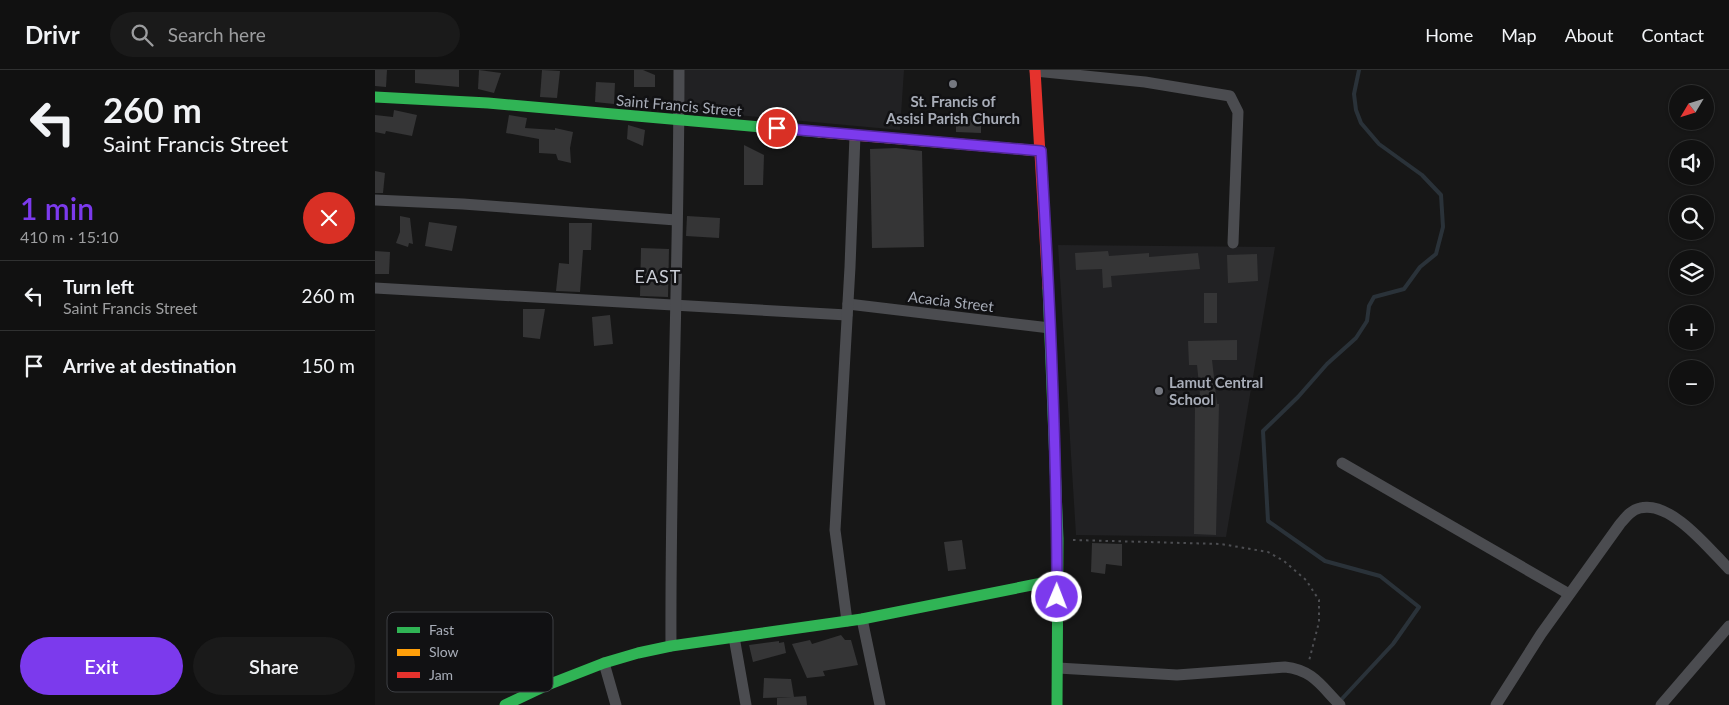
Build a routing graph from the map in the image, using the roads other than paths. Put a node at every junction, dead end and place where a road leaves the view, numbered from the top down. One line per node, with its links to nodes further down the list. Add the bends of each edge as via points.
1 (679, 70): 4 (street)
2 (1035, 71): 6 (street); 9 (street, via 1145,82 1230,96 1238,112)
3 (375, 97): 4 (street, Saint Francis Street, via 488,103)
4 (679, 120): 5 (street, Saint Francis Street); 8 (street)
5 (855, 135): 6 (street, Saint Francis Street); 12 (street)
6 (1041, 151): 13 (street)
7 (375, 200): 8 (street)
8 (676, 220): 11 (street)
9 (1233, 243)
10 (375, 288): 11 (street, Acacia Street)
11 (677, 307): 12 (street, Acacia Street); 22 (street)
12 (847, 310): 13 (street, Acacia Street); 19 (street, via 835,530)
13 (1050, 328): 16 (street)
14 (1342, 463): 17 (street)
15 (1729, 569): 17 (street, via 1680,522 1659,509 1640,508 1632,511 1620,524)
16 (1057, 580): 18 (street); 24 (street)
17 (1569, 594): 33 (street)
18 (862, 619): 19 (street); 30 (street)
19 (847, 621): 21 (street)
20 (1729, 626): 34 (street)
21 (734, 637): 22 (street); 29 (street)
22 (671, 646): 23 (street)
23 (604, 663): 25 (street); 28 (street)
24 (1058, 668): 31 (street); 32 (street, via 1177,675 1285,667 1307,671)
25 (553, 683)
26 (532, 692): 27 (street)
27 (505, 705)
28 (616, 705)
29 (746, 705)
30 (880, 705)
31 (1057, 705)
32 (1340, 705)
33 (1497, 705)
34 (1661, 705)

